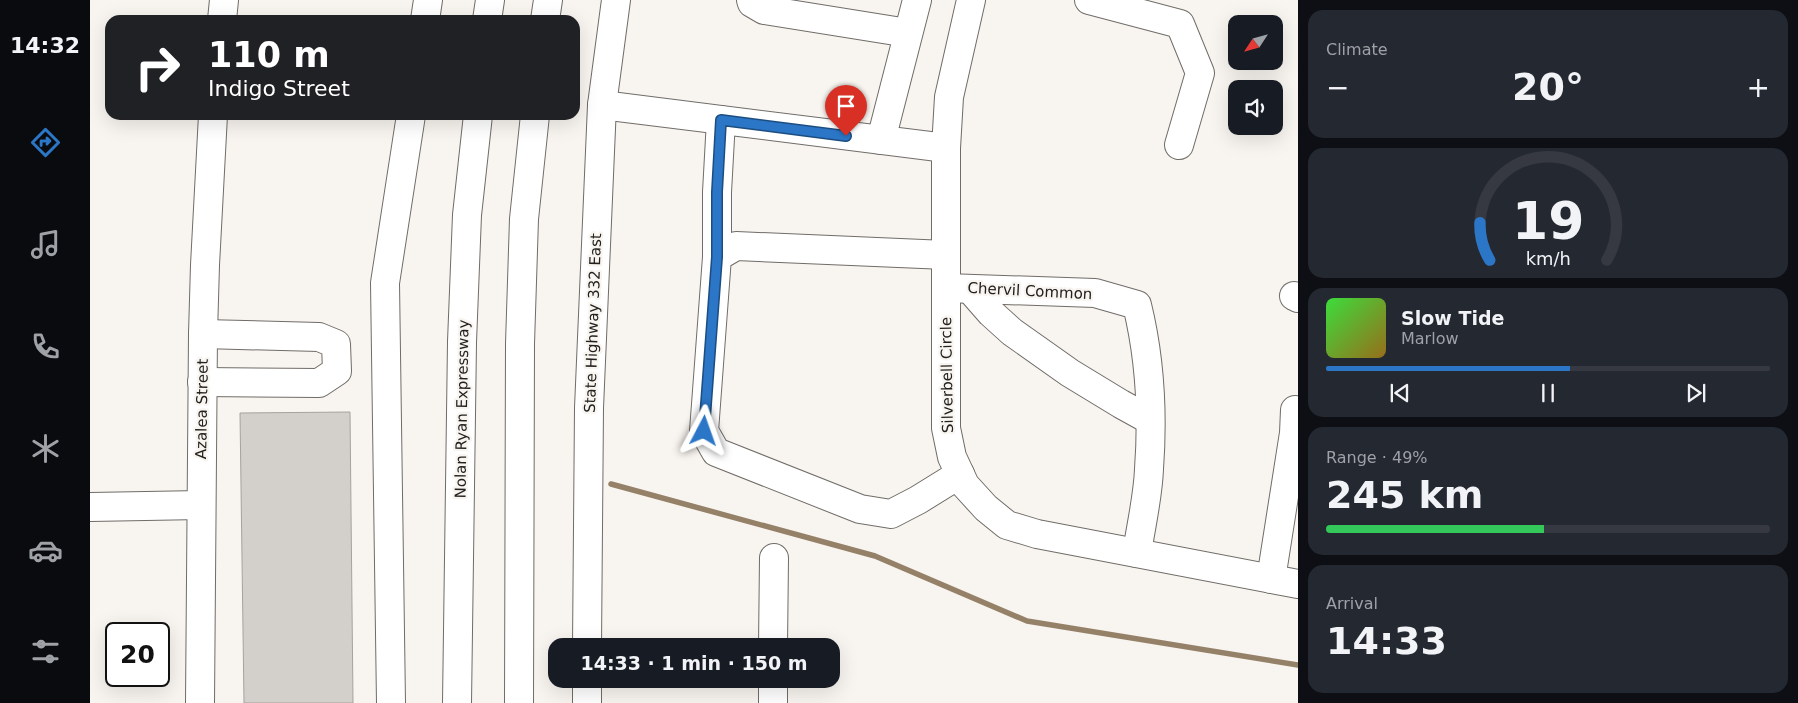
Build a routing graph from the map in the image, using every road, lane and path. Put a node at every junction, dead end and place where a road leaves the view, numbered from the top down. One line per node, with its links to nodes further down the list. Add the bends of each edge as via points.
1 (224, 0): 10 (main road)
2 (428, 0): 11 (main road)
3 (490, 0): 12 (main road)
4 (548, 0): 13 (main road)
5 (616, 0): 15 (main road, State Highway 332 East)
6 (751, 0): 14 (main road, via 764,10)
7 (917, 0): 14 (main road)
8 (971, 0): 23 (main road, Silverbell Circle, via 949,97)
9 (1089, 0): 22 (main road, via 1180,24 1200,73)
10 (222, 15)
11 (426, 15)
12 (488, 15)
13 (546, 15)
14 (908, 33): 21 (main road)
15 (602, 105): 20 (main road); 38 (main road, State Highway 332 East, via 588,408)
16 (213, 120): 27 (main road, Azalea Street)
17 (410, 120): 43 (main road, via 385,283)
18 (477, 120): 44 (main road, Nolan Ryan Expressway, via 467,215 463,323)
19 (534, 120): 45 (main road, via 524,219 520,334)
20 (721, 120): 21 (main road); 25 (main road)
21 (881, 140): 23 (main road)
22 (1179, 145)
23 (946, 148): 24 (main road, Silverbell Circle)
24 (946, 255): 25 (main road, via 736,246); 26 (main road, Silverbell Circle)
25 (717, 257): 31 (main road, via 704,431 716,452 860,509 891,514)
26 (958, 288): 30 (main road, via 1070,373); 30 (main road, Chervil Common, via 1095,293 1137,304 1145,338); 31 (main road, Silverbell Circle, via 946,428 952,457)
27 (203, 334): 28 (main road, Azalea Street); 28 (main road, via 319,337 336,344 337,371 319,383)
28 (202, 382): 32 (main road, Azalea Street)
29 (1295, 410): 36 (main road)
30 (1150, 420): 34 (main road, via 1150,470)
31 (960, 474): 34 (main road, Silverbell Circle, via 965,485 986,508 1008,525 1037,534)
32 (201, 505): 33 (main road); 42 (main road, Azalea Street)
33 (90, 507)
34 (1137, 553): 36 (main road, Silverbell Circle)
35 (774, 558): 39 (main road)
36 (1271, 579): 37 (main road, Silverbell Circle)
37 (1298, 584)
38 (587, 638)
39 (773, 638)
40 (587, 688): 46 (main road)
41 (773, 688): 47 (main road)
42 (200, 703)
43 (390, 703)
44 (457, 703)
45 (519, 703)
46 (587, 703)
47 (773, 703)

